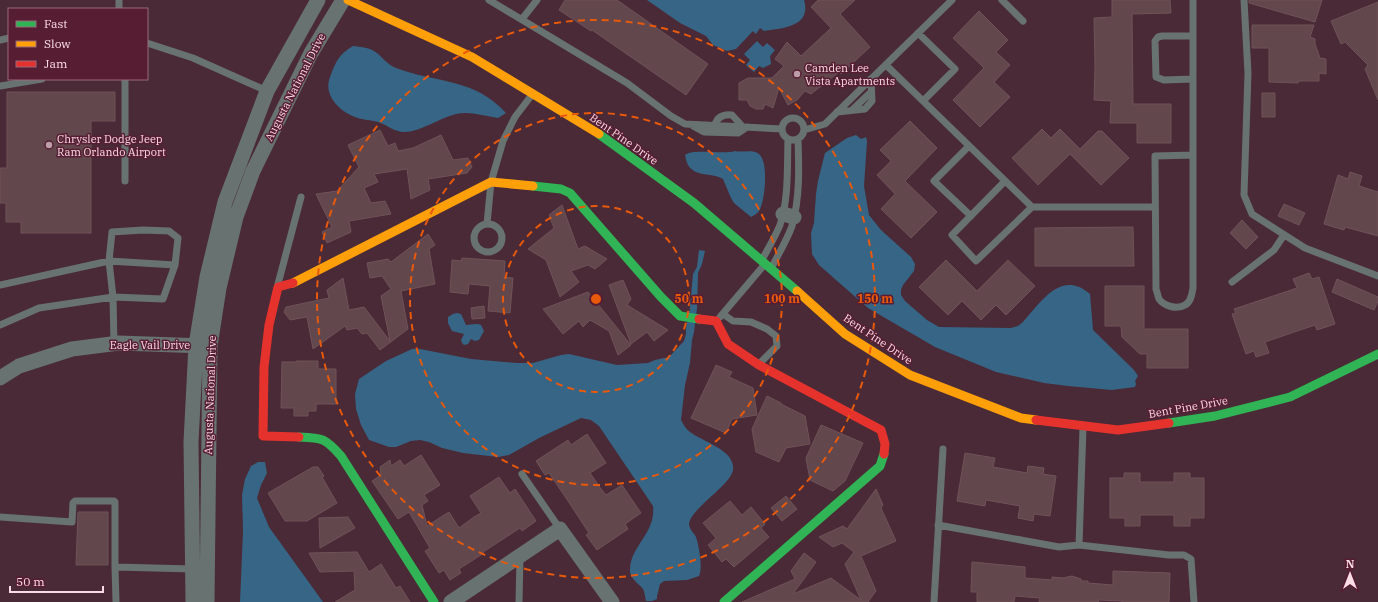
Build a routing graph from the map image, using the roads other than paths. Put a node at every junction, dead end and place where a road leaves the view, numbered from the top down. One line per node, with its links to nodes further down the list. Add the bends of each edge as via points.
1 (318, 0): 21 (street, Augusta National Drive)
2 (343, 0): 55 (street, Augusta National Drive, via 311,53 253,171 236,217)
3 (348, 0): 22 (street, Bent Pine Drive, via 472,56)
4 (489, 0): 10 (lane)
5 (537, 0): 10 (lane)
6 (952, 0): 12 (lane)
7 (1002, 0): 11 (lane)
8 (1193, 0): 13 (lane)
9 (1244, 0): 42 (lane, via 1248,73 1244,195 1252,214)
10 (522, 19): 26 (lane, via 627,83 671,116 704,132)
11 (1023, 22)
12 (918, 33): 15 (lane); 23 (lane, via 955,69)
13 (1193, 36): 17 (lane); 17 (lane, via 1162,36 1155,41 1156,76 1164,80)
14 (148, 42): 21 (lane, via 193,58)
15 (886, 65): 16 (lane); 23 (lane)
16 (871, 79): 24 (lane); 24 (lane, via 872,102 865,109)
17 (1193, 79): 32 (lane)
18 (36, 80): 20 (lane)
19 (125, 80): 33 (lane)
20 (0, 86)
21 (268, 91): 55 (street, Augusta National Drive, via 225,202 207,277)
22 (533, 94): 35 (lane, via 515,117 503,141); 44 (street, Bent Pine Drive, via 599,134 688,198)
23 (924, 101): 31 (lane)
24 (837, 112): 28 (lane, via 825,124)
25 (745, 127): 26 (lane, via 738,133); 26 (lane, via 732,115 724,114 718,118); 27 (lane)
26 (714, 129)
27 (782, 129): 28 (lane, via 785,121 792,118 802,122); 29 (lane)
28 (804, 130): 30 (lane)
29 (788, 139): 30 (lane); 39 (lane, via 785,196)
30 (798, 139): 39 (lane, via 799,178)
31 (969, 146): 34 (lane); 40 (lane, via 934,181)
32 (1193, 155): 38 (lane, via 1155,156); 38 (lane, via 1193,288 1191,298 1185,305 1175,308 1160,300 1156,290)
33 (125, 181)
34 (1005, 181): 37 (lane); 40 (lane)
35 (491, 182): 41 (lane); 49 (street, via 297,282); 52 (street, via 561,189 570,193 680,316)
36 (301, 197): 49 (lane)
37 (1032, 207): 38 (lane); 40 (lane, via 976,261 952,235)
38 (1155, 207)
39 (788, 215): 44 (lane, via 773,242); 44 (lane, via 789,232)
40 (971, 216)
41 (487, 224): 41 (lane, via 479,227 474,240 482,250 491,252 499,247 503,238 496,226)
42 (1284, 235): 46 (lane, via 1305,248); 47 (lane, via 1274,250)
43 (109, 262): 45 (lane); 45 (lane, via 112,232 169,230 178,238); 48 (lane); 50 (lane)
44 (767, 263): 51 (lane); 59 (street, Bent Pine Drive, via 845,334 910,376 1021,418)
45 (175, 264): 50 (lane, via 163,299)
46 (1378, 276)
47 (1232, 282)
48 (0, 285)
49 (278, 287): 72 (street, via 269,324 266,353 263,436 316,438 329,442)
50 (113, 296): 53 (lane, via 39,308); 54 (lane)
51 (722, 314): 52 (lane); 57 (lane, via 733,321 751,322 776,336 777,346)
52 (716, 321): 57 (street, via 728,344)
53 (0, 325)
54 (114, 344): 55 (street, Eagle Vail Drive); 58 (street, Eagle Vail Drive, via 72,349 19,366)
55 (203, 346): 68 (street, Augusta National Drive, via 191,442)
56 (1378, 354): 59 (street, Bent Pine Drive, via 1290,397 1215,416 1118,430)
57 (759, 365): 76 (street, via 881,430 886,445 880,466)
58 (0, 378)
59 (1083, 425): 65 (lane)
60 (943, 449): 63 (lane)
61 (522, 474): 64 (lane)
62 (0, 517): 67 (lane, via 72,522 75,501 114,501)
63 (938, 525): 65 (lane, via 1059,547); 77 (lane)
64 (560, 530): 66 (street); 75 (street)
65 (1079, 545): 78 (lane, via 1184,555 1191,559)
66 (520, 557): 73 (street); 74 (lane)
67 (115, 567): 68 (lane); 69 (lane)
68 (201, 569): 70 (street, Augusta National Drive); 71 (street, Augusta National Drive)
69 (116, 602)
70 (193, 602)
71 (207, 602)
72 (434, 602)
73 (451, 602)
74 (519, 602)
75 (612, 602)
76 (724, 602)
77 (934, 602)
78 (1194, 602)

